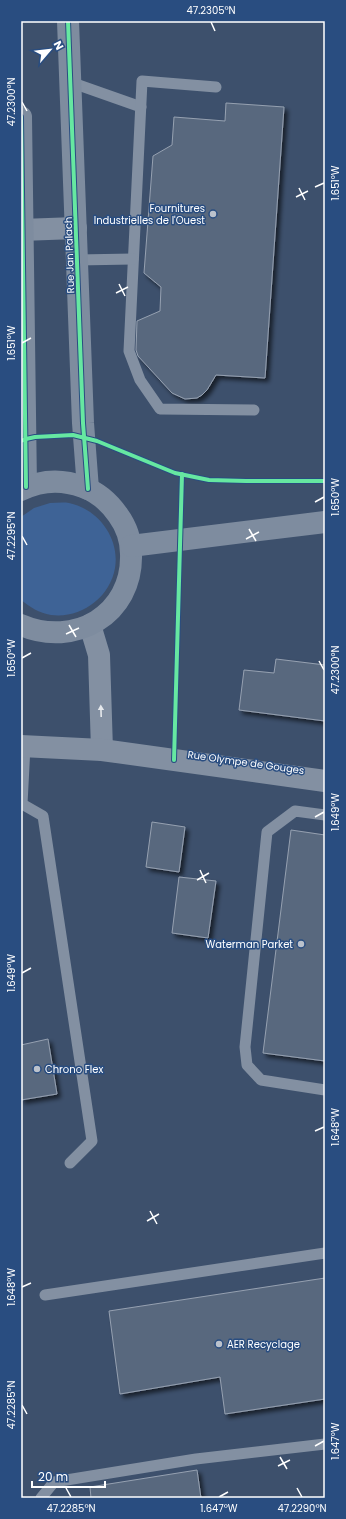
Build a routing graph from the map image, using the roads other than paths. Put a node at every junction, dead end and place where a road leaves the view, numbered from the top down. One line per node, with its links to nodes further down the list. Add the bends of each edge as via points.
1 (68, 21): 2 (street, Rue Jan Palach)
2 (70, 82): 4 (lane); 6 (street, Rue Jan Palach)
3 (216, 87): 4 (lane, via 142,81)
4 (141, 106): 8 (lane)
5 (21, 117): 7 (street)
6 (76, 228): 7 (street); 9 (street, Rue Jan Palach)
7 (22, 230): 11 (street)
8 (133, 259): 9 (lane); 10 (lane, via 129,350 140,380 160,409)
9 (77, 260): 12 (street, Rue Jan Palach)
10 (254, 410)
11 (23, 488): 12 (street, via 57,481)
12 (88, 489): 14 (street, via 112,506 121,518)
13 (325, 522): 14 (street)
14 (131, 546): 16 (street, via 129,577 123,592 104,616)
15 (21, 625): 16 (street, via 53,633 72,632)
16 (90, 625): 18 (street, one-way to 16, via 99,655)
17 (23, 746): 18 (street, Rue Olympe de Gouges); 22 (lane, via 22,804 43,816 92,1141)
18 (102, 750): 19 (street, Rue Olympe de Gouges)
19 (325, 781)
20 (325, 815): 21 (lane, via 295,810 267,832 245,1047 247,1065 261,1080)
21 (325, 1090)
22 (70, 1163)
23 (325, 1253): 24 (lane)
24 (45, 1295)
25 (325, 1444): 26 (lane, via 196,1459 54,1482)
26 (42, 1498)

